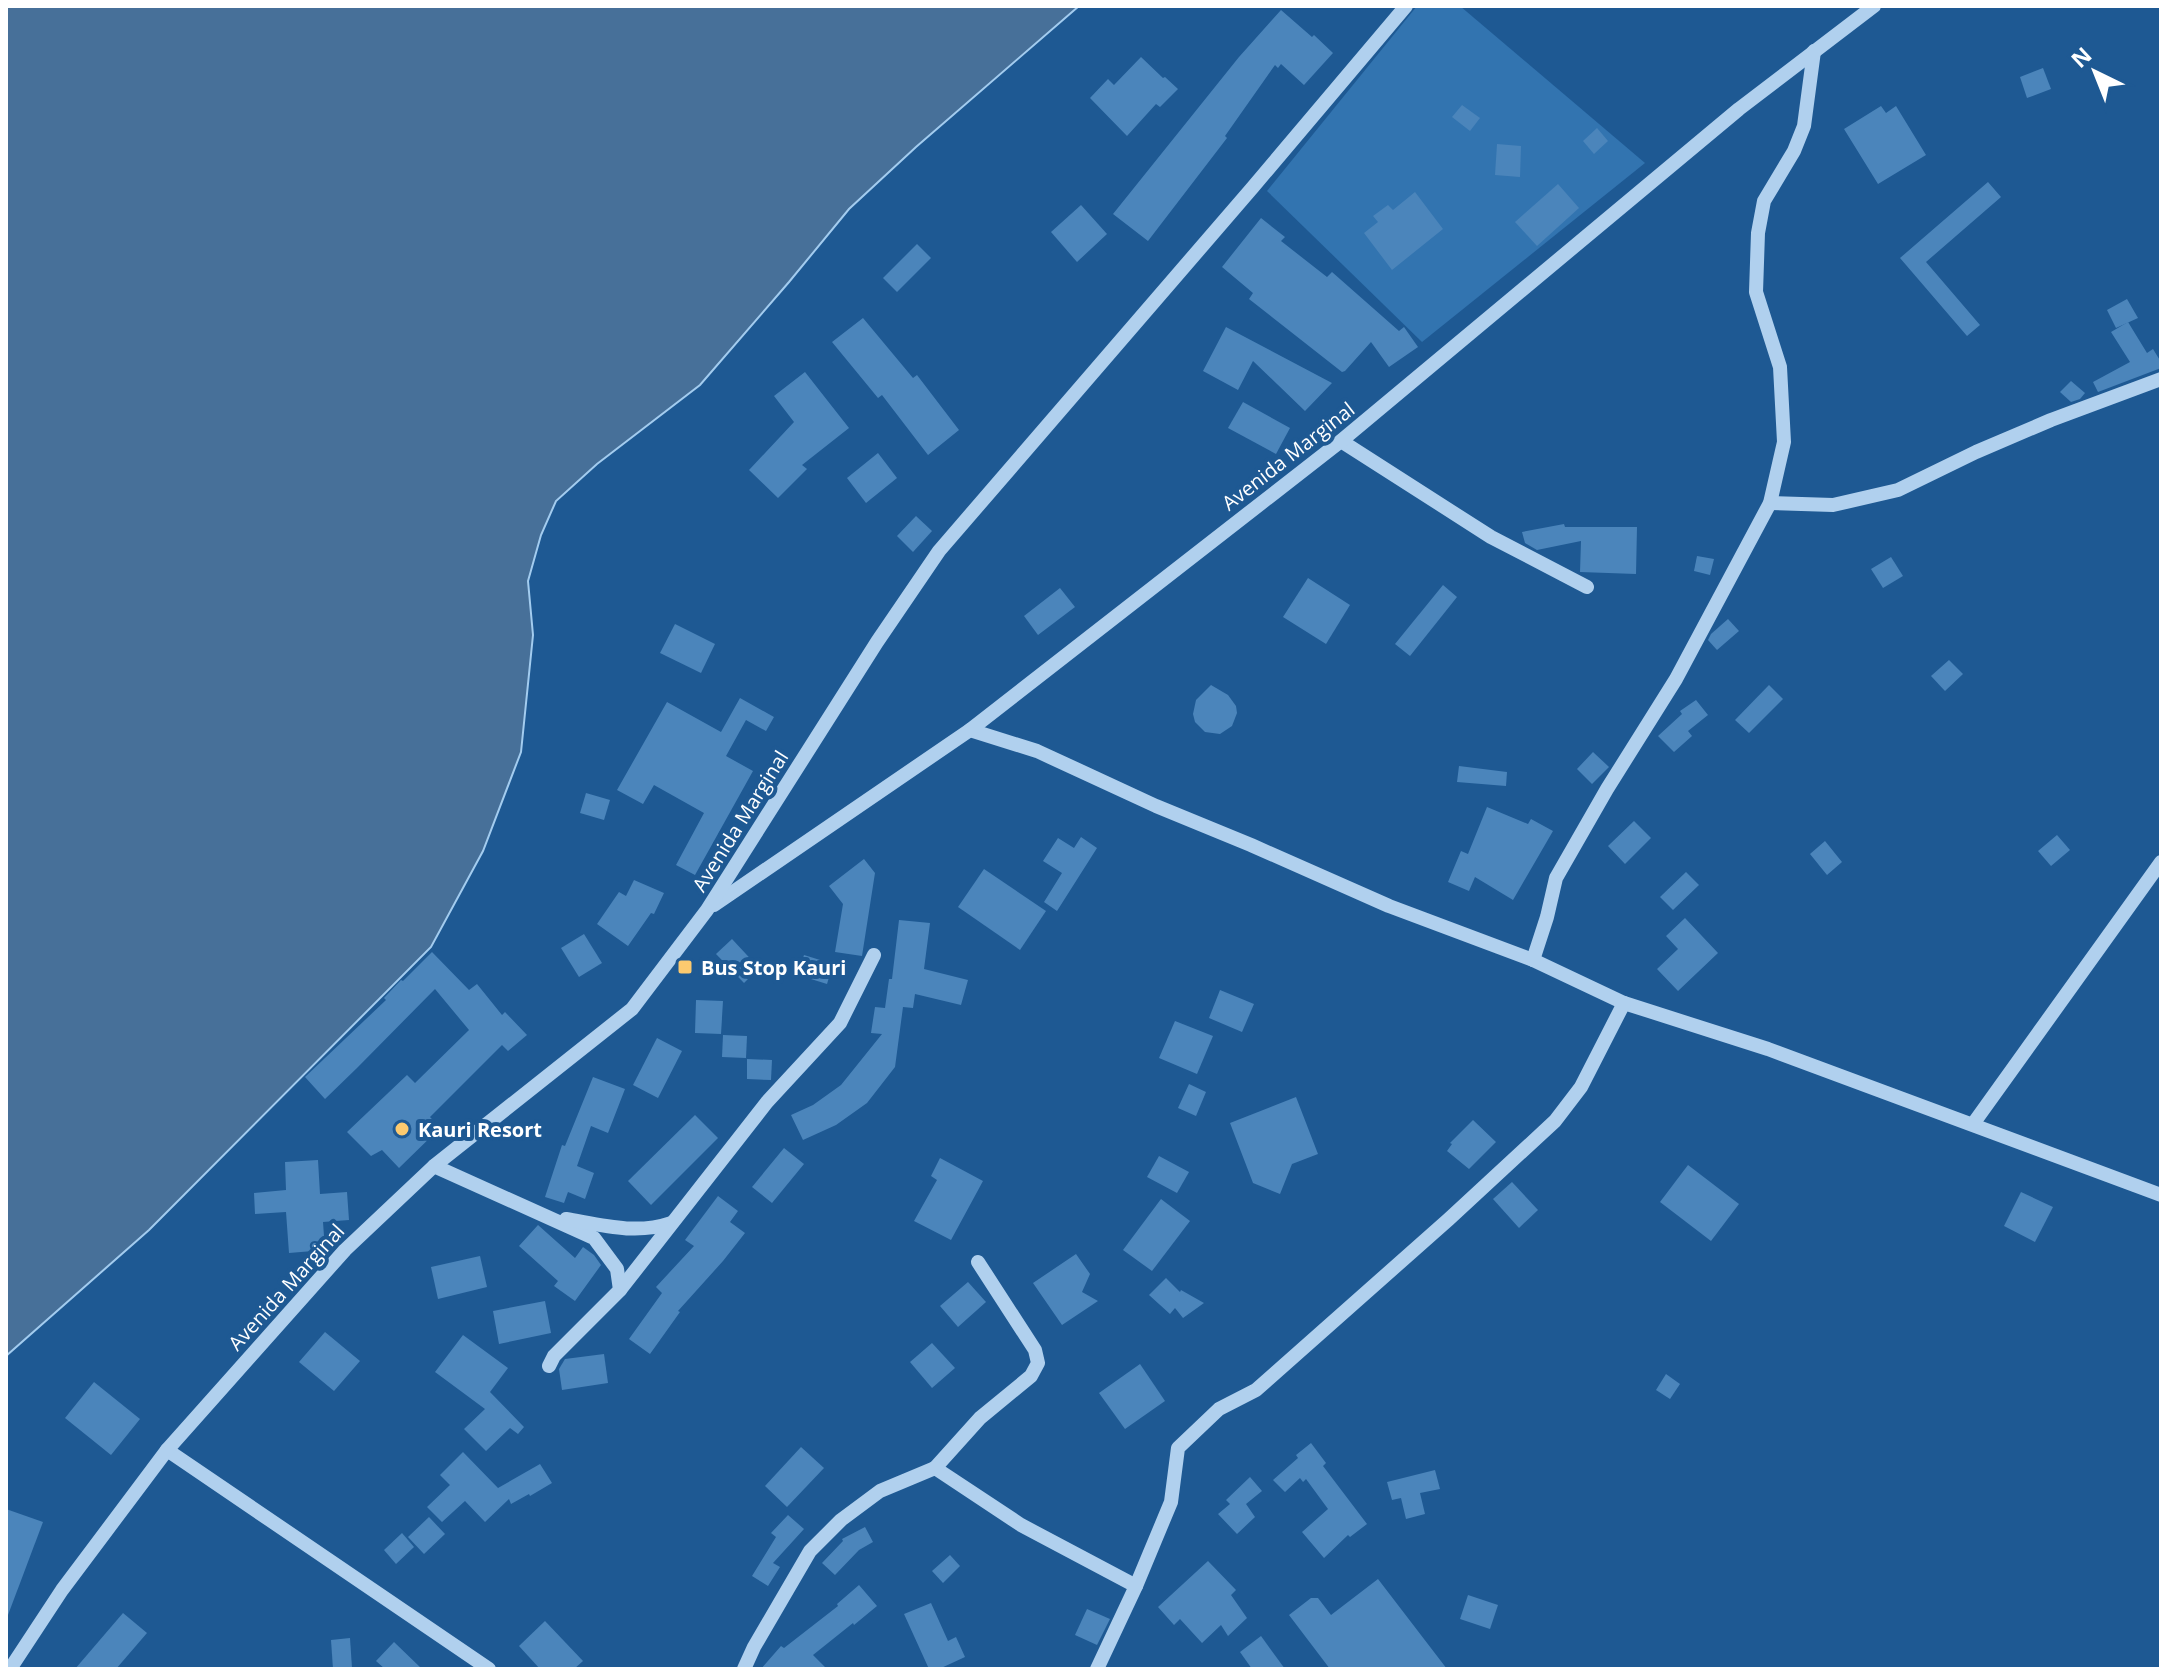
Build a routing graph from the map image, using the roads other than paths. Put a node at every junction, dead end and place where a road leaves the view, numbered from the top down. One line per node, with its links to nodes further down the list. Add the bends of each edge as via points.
1 (1406, 6): 10 (street, Avenida Marginal, via 939,551)
2 (1874, 6): 3 (street, Avenida Marginal)
3 (1814, 51): 5 (street, Avenida Marginal); 6 (street, via 1804,126 1764,201 1758,233 1756,292 1780,367 1784,442)
4 (2161, 379): 6 (street, via 1988,446 1898,490 1833,505)
5 (1341, 441): 7 (street, via 1491,537); 8 (street, Avenida Marginal)
6 (1770, 503): 12 (street, via 1676,679 1556,878)
7 (1587, 587)
8 (970, 730): 10 (street, Avenida Marginal); 12 (street, via 1037,751 1389,906)
9 (2161, 862): 14 (street)
10 (707, 910): 15 (street, Avenida Marginal, via 632,1009)
11 (874, 955): 18 (street, via 840,1023 767,1102)
12 (1533, 960): 13 (street)
13 (1624, 1003): 14 (street); 24 (street, via 1581,1087 1555,1121 1256,1390 1219,1409 1178,1448 1171,1502)
14 (1973, 1124): 16 (street)
15 (434, 1166): 17 (street); 22 (street, Avenida Marginal, via 345,1250)
16 (2161, 1195)
17 (546, 1215): 18 (street, via 639,1230); 20 (street, via 594,1238 617,1269)
18 (671, 1223): 20 (street)
19 (978, 1262): 23 (street, via 1035,1350 1038,1363 1031,1376 980,1418)
20 (620, 1290): 21 (street)
21 (549, 1366)
22 (167, 1450): 25 (street, Avenida Marginal); 26 (street)
23 (935, 1468): 24 (street, via 1021,1525); 27 (street, via 880,1491 810,1551)
24 (1136, 1586): 28 (street)
25 (10, 1669)
26 (489, 1669)
27 (744, 1669)
28 (1097, 1669)

